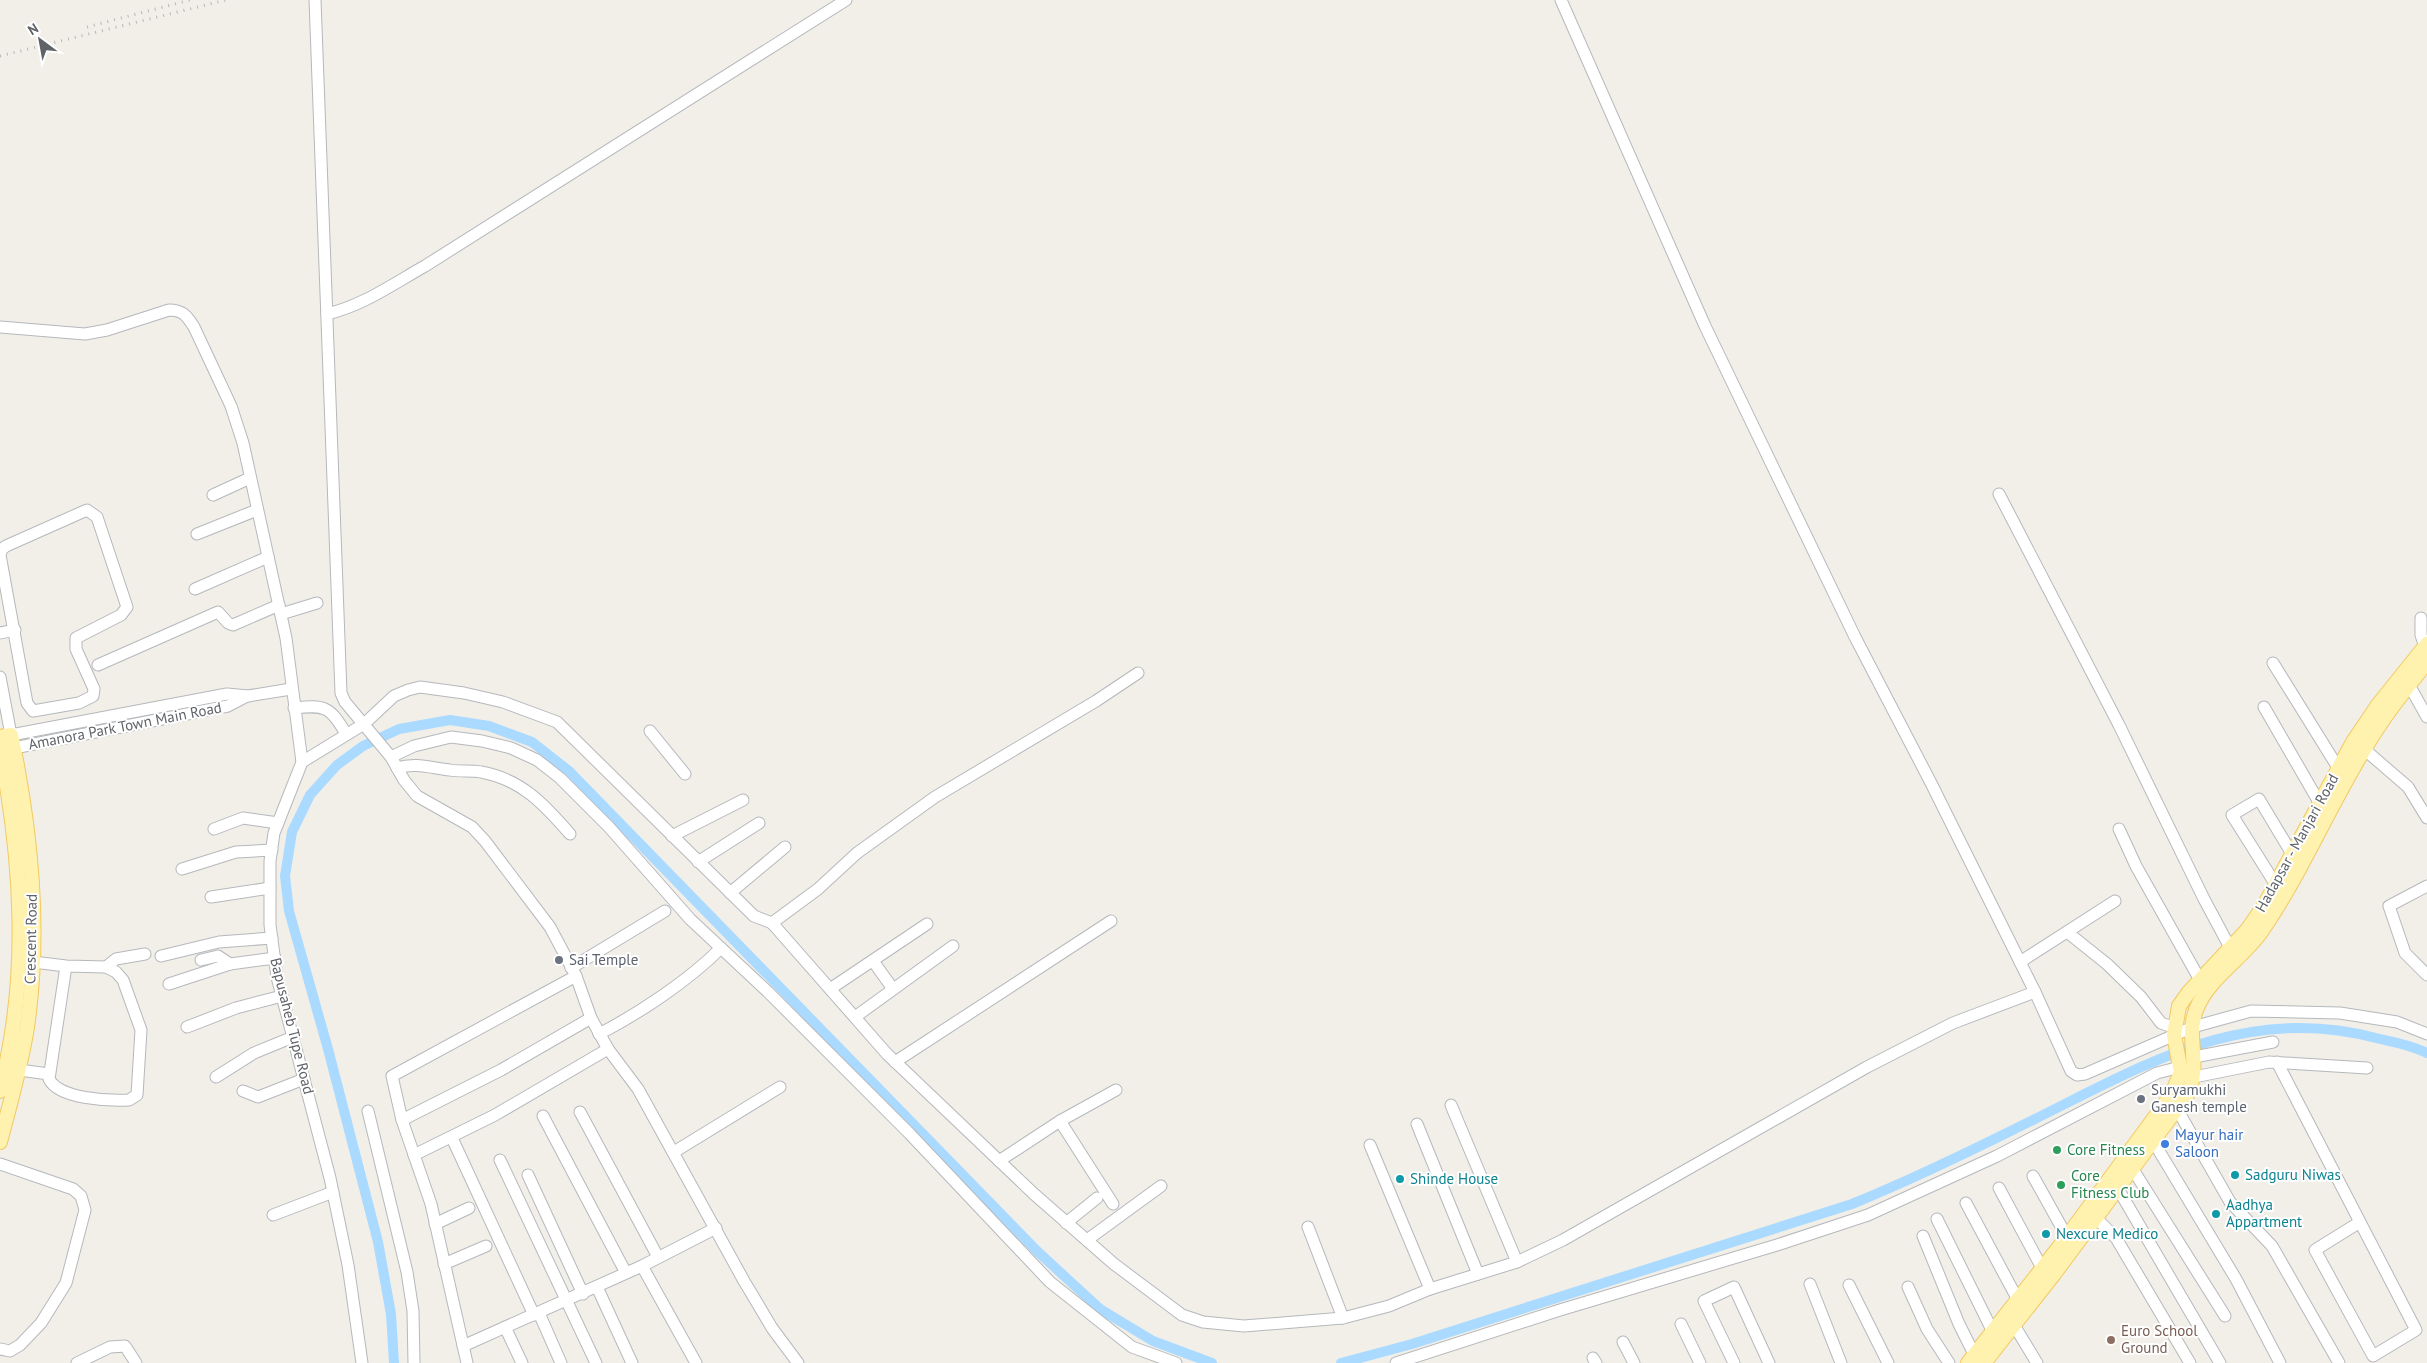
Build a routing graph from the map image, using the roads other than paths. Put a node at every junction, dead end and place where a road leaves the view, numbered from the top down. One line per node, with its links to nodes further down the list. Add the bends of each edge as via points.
1 (315, 0): 4 (street)
2 (846, 0): 4 (street, via 425,266 369,298)
3 (1561, 0): 78 (street, via 1705,326 1855,637)
4 (327, 314): 32 (street, via 341,693)
5 (0, 327): 6 (street, Bapusaheb Tupe Road, via 85,334 178,310 194,327 231,406)
6 (250, 478): 8 (street); 9 (street, Bapusaheb Tupe Road)
7 (1999, 494): 72 (street)
8 (213, 495)
9 (257, 510): 10 (street); 11 (street, Bapusaheb Tupe Road)
10 (197, 534)
11 (268, 557): 12 (street); 14 (street, Bapusaheb Tupe Road)
12 (195, 589)
13 (317, 604): 14 (street)
14 (280, 610): 21 (street, via 233,625 218,612); 25 (street, Bapusaheb Tupe Road)
15 (2421, 618): 18 (street)
16 (15, 630): 16 (street, via 29,708 45,710 79,703 93,696 94,690 76,649 76,638 121,615 128,603 97,517 92,512 81,511 2,549 1,562); 17 (street)
17 (0, 633)
18 (2426, 648): 41 (main road, Hadapsar - Manjari Road, via 2378,706)
19 (2427, 662): 24 (main road, Hadapsar - Manjari Road)
20 (2273, 663): 41 (street)
21 (98, 665)
22 (1138, 673): 65 (street, via 935,797 857,852 818,889)
23 (0, 677): 35 (street)
24 (2409, 685): 30 (street); 36 (main road, Hadapsar - Manjari Road)
25 (291, 689): 26 (street, Amanora Park Town Main Road); 29 (street, Bapusaheb Tupe Road)
26 (248, 696): 28 (street, Amanora Park Town Main Road, via 227,694); 31 (street, Amanora Park Town Main Road, via 228,706)
27 (2264, 707): 43 (street)
28 (154, 708): 31 (street); 35 (street, Amanora Park Town Main Road)
29 (294, 708): 34 (street, via 315,706 330,710); 38 (street, Bapusaheb Tupe Road)
30 (2427, 717)
31 (156, 720): 35 (street, Amanora Park Town Main Road)
32 (364, 724): 34 (street); 37 (street); 51 (street, via 394,696 420,687 503,702 539,715 557,722 576,738)
33 (650, 731): 40 (street)
34 (346, 734): 38 (street)
35 (4, 745): 77 (main road, Crescent Road)
36 (2364, 749): 41 (main road, Hadapsar - Manjari Road); 45 (street, via 2408,787)
37 (392, 757): 39 (street); 70 (street, via 414,746 451,737 511,748 537,760 609,827 690,919)
38 (302, 762): 46 (street, Bapusaheb Tupe Road)
39 (397, 768): 50 (street, via 418,764 509,779 534,796); 82 (street, via 417,796 472,827 485,840 550,927)
40 (685, 774)
41 (2342, 774): 43 (main road, Hadapsar - Manjari Road); 44 (main road, Hadapsar - Manjari Road)
42 (743, 800): 51 (street)
43 (2319, 803): 44 (street); 54 (main road, Hadapsar - Manjari Road)
44 (2328, 815): 72 (main road, Hadapsar - Manjari Road, via 2260,934)
45 (2427, 818)
46 (278, 823): 48 (street, via 244,818); 53 (street, Bapusaheb Tupe Road)
47 (759, 823): 55 (street)
48 (214, 829)
49 (2119, 829): 84 (street, via 2136,866)
50 (570, 834)
51 (672, 836): 55 (street)
52 (785, 847): 60 (street)
53 (272, 850): 56 (street, via 236,852); 59 (street, Bapusaheb Tupe Road)
54 (2292, 854): 57 (main road, Hadapsar - Manjari Road); 57 (street, via 2259,799 2232,815)
55 (698, 862): 60 (street)
56 (182, 869)
57 (2276, 885): 72 (main road, Hadapsar - Manjari Road)
58 (2427, 886): 83 (street, via 2389,906 2405,953)
59 (270, 888): 61 (street); 68 (street, Bapusaheb Tupe Road)
60 (730, 893): 65 (street, via 754,916)
61 (212, 897)
62 (2115, 901): 67 (street)
63 (665, 911): 82 (street)
64 (1111, 921): 101 (street)
65 (772, 923): 86 (street)
66 (927, 924): 76 (street)
67 (2067, 932): 78 (street); 96 (street, via 2107,964)
68 (272, 938): 73 (street, via 219,942); 74 (street, Bapusaheb Tupe Road)
69 (953, 946): 87 (street)
70 (721, 948): 94 (street, via 685,980); 191 (street, via 895,1119 1050,1282 1132,1347)
71 (145, 954): 81 (street, via 116,959)
72 (2233, 954): 84 (main road, Hadapsar - Manjari Road); 93 (main road, Hadapsar - Manjari Road, via 2203,996 2195,1012)
73 (161, 956)
74 (274, 958): 79 (street); 89 (street, Bapusaheb Tupe Road)
75 (201, 960): 79 (street, via 218,956)
76 (873, 961): 86 (street); 87 (street)
77 (26, 962): 80 (street); 105 (main road, Crescent Road, via 27,1027); 113 (main road, Crescent Road)
78 (2020, 962): 88 (street)
79 (230, 964): 85 (street)
80 (66, 966): 81 (street); 106 (street)
81 (106, 966): 106 (street, via 123,980 141,1030 137,1095 121,1101 58,1091 52,1086)
82 (574, 972): 91 (street); 119 (street, via 392,1076)
83 (2427, 975)
84 (2200, 980): 96 (main road, Hadapsar - Manjari Road, via 2179,1006)
85 (169, 984)
86 (830, 989): 90 (street)
87 (893, 989): 90 (street)
88 (2035, 992): 96 (street, via 2068,1067 2077,1075); 155 (street, via 1953,1023 1867,1067 1564,1240)
89 (282, 996): 92 (street, via 236,1008); 97 (street, Bapusaheb Tupe Road)
90 (854, 1017): 101 (street)
91 (591, 1018): 94 (street); 119 (street, via 501,1070)
92 (187, 1027)
93 (2192, 1032): 95 (street, via 2251,1011 2340,1013 2397,1022); 96 (street); 100 (main road)
94 (600, 1034): 99 (street)
95 (2427, 1034)
96 (2174, 1035): 103 (main road)
97 (293, 1037): 107 (street, via 254,1053); 109 (street, Bapusaheb Tupe Road)
98 (2274, 1042): 100 (street)
99 (608, 1049): 122 (street); 126 (street, via 638,1089)
100 (2194, 1057): 108 (main road)
101 (895, 1062): 129 (street)
102 (2277, 1062): 104 (street); 108 (street); 146 (street)
103 (2179, 1063): 142 (main road, via 2179,1081 2172,1094); 192 (street, via 1997,1156 1868,1215)
104 (2367, 1068)
105 (18, 1070): 106 (street); 124 (main road, Crescent Road)
106 (50, 1074)
107 (216, 1076)
108 (2194, 1077): 115 (main road)
109 (304, 1080): 112 (street, via 258,1097); 137 (street, Bapusaheb Tupe Road)
110 (780, 1087): 126 (street)
111 (1116, 1090): 120 (street)
112 (243, 1091)
113 (0, 1092)
114 (1451, 1106): 155 (street)
115 (2177, 1109): 123 (main road); 204 (street, via 2230,1202 2272,1246)
116 (368, 1111): 183 (street, via 407,1272 413,1311)
117 (580, 1112): 154 (street)
118 (543, 1116): 158 (street)
119 (402, 1120): 127 (street)
120 (1060, 1121): 129 (street); 140 (street)
121 (1417, 1124): 160 (street)
122 (452, 1138): 127 (street); 169 (street)
123 (2153, 1141): 131 (main road); 203 (street, via 2236,1279)
124 (0, 1142)
125 (1370, 1144): 165 (street)
126 (674, 1152): 149 (street)
127 (414, 1155): 147 (street)
128 (500, 1160): 168 (street)
129 (1000, 1161): 145 (street)
130 (0, 1164): 178 (street, via 73,1189 81,1196 85,1210 66,1283 41,1323 20,1346 10,1351)
131 (2132, 1168): 136 (main road); 170 (street)
132 (528, 1175): 166 (street)
133 (2033, 1176): 151 (street)
134 (1161, 1186): 152 (street)
135 (1999, 1188): 159 (street)
136 (2118, 1188): 142 (main road); 202 (street)
137 (333, 1192): 143 (street); 182 (street, Bapusaheb Tupe Road)
138 (1097, 1198): 145 (street)
139 (1966, 1203): 167 (street)
140 (1113, 1204)
141 (469, 1208): 147 (street)
142 (2093, 1209): 151 (main road); 159 (main road); 201 (street, via 2117,1234 2116,1238)
143 (273, 1215)
144 (1937, 1219): 175 (street)
145 (1066, 1222): 152 (street)
146 (2360, 1222): 146 (street, via 2416,1330 2373,1356 2315,1250)
147 (435, 1224): 156 (street)
148 (1308, 1227): 171 (street)
149 (716, 1228): 154 (street); 190 (street, via 763,1312)
150 (1923, 1236): 179 (street, via 1959,1324)
151 (2067, 1237): 159 (main road)
152 (1087, 1240): 171 (street, via 1182,1315 1204,1322 1244,1326)
153 (486, 1246): 156 (street)
154 (658, 1257): 157 (street)
155 (1517, 1262): 160 (street)
156 (444, 1264): 177 (street)
157 (642, 1266): 158 (street); 189 (street)
158 (626, 1273): 163 (street)
159 (2047, 1273): 167 (main road); 173 (main road)
160 (1478, 1274): 165 (street)
161 (1810, 1284): 197 (street)
162 (1849, 1285): 198 (street)
163 (597, 1287): 166 (street); 188 (street)
164 (1908, 1287): 199 (street, via 1927,1329)
165 (1430, 1289): 171 (street, via 1389,1306)
166 (582, 1294): 168 (street)
167 (2018, 1300): 175 (main road)
168 (566, 1301): 169 (street); 187 (street)
169 (537, 1314): 174 (street); 186 (street)
170 (2225, 1316)
171 (1343, 1318)
172 (1681, 1324): 194 (street)
173 (2014, 1325): 179 (main road); 200 (street)
174 (505, 1327): 177 (street); 185 (street)
175 (1993, 1332): 179 (main road)
176 (1623, 1342): 193 (street)
177 (463, 1346): 184 (street)
178 (0, 1349)
179 (1982, 1360)
180 (77, 1363): 181 (street, via 110,1347 125,1346)
181 (136, 1363)
182 (362, 1363)
183 (414, 1363)
184 (467, 1363)
185 (522, 1363)
186 (560, 1363)
187 (596, 1363)
188 (632, 1363)
189 (696, 1363)
190 (798, 1363)
191 (1176, 1363)
192 (1396, 1363)
193 (1634, 1363)
194 (1700, 1363)
195 (1734, 1363): 196 (street, via 1704,1301 1734,1287)
196 (1769, 1363)
197 (1841, 1363)
198 (1888, 1363)
199 (1949, 1363)
200 (2037, 1363)
201 (2190, 1363)
202 (2220, 1363)
203 (2280, 1363)
204 (2339, 1363)

